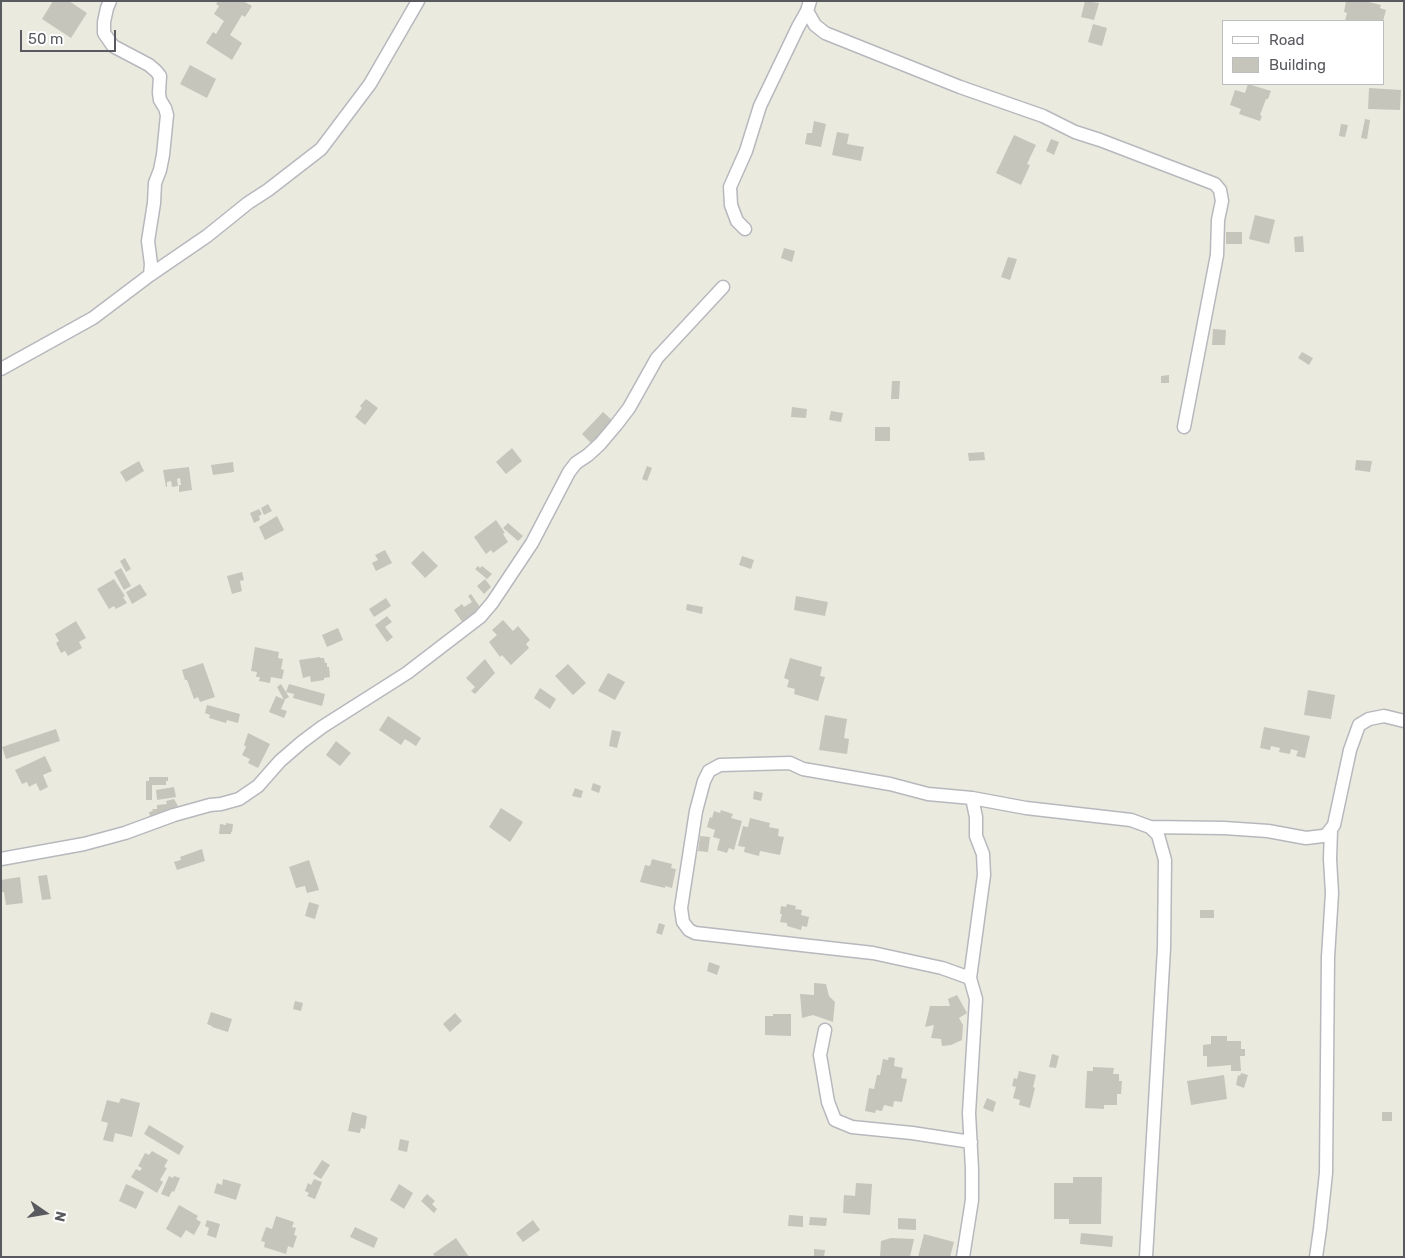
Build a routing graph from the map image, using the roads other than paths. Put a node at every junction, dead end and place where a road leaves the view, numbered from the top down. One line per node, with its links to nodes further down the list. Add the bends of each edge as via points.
1 (110, 1): 5 (street, via 104,33 113,46 160,76 160,100 167,115 148,241)
2 (418, 1): 5 (street, via 370,84 321,149)
3 (809, 6): 4 (street, via 760,106 746,151 730,187 731,205 737,221); 8 (street, via 815,25 825,33 1043,116 1075,132 1214,184 1220,190 1222,201 1217,255)
4 (745, 229)
5 (150, 275): 7 (street, via 92,318)
6 (723, 287): 15 (street, via 657,358 630,408 616,426 569,472 532,543 480,617 407,673 302,742 258,786 239,799 174,815 84,844)
7 (1, 369)
8 (1184, 428)
9 (1404, 722): 14 (street, via 1384,716 1369,718 1359,725)
10 (972, 798): 11 (street); 12 (street); 16 (street, via 928,794 804,769 790,763 720,765 709,772 704,782 681,908 684,922 695,933 873,953 942,968)
11 (992, 802): 12 (street); 13 (street, via 1131,820)
12 (976, 816): 16 (street, via 976,836 983,854 984,875)
13 (1150, 827): 14 (street, via 1259,830 1306,838 1323,836); 20 (street, via 1158,835 1165,860 1163,958)
14 (1331, 830): 21 (street, via 1326,1173)
15 (1, 859)
16 (970, 978): 18 (street, via 976,999 969,1113)
17 (825, 1030): 18 (street, via 820,1056 828,1102 835,1120 852,1127)
18 (971, 1142): 19 (street, via 972,1200)
19 (963, 1257)
20 (1146, 1257)
21 (1316, 1257)

